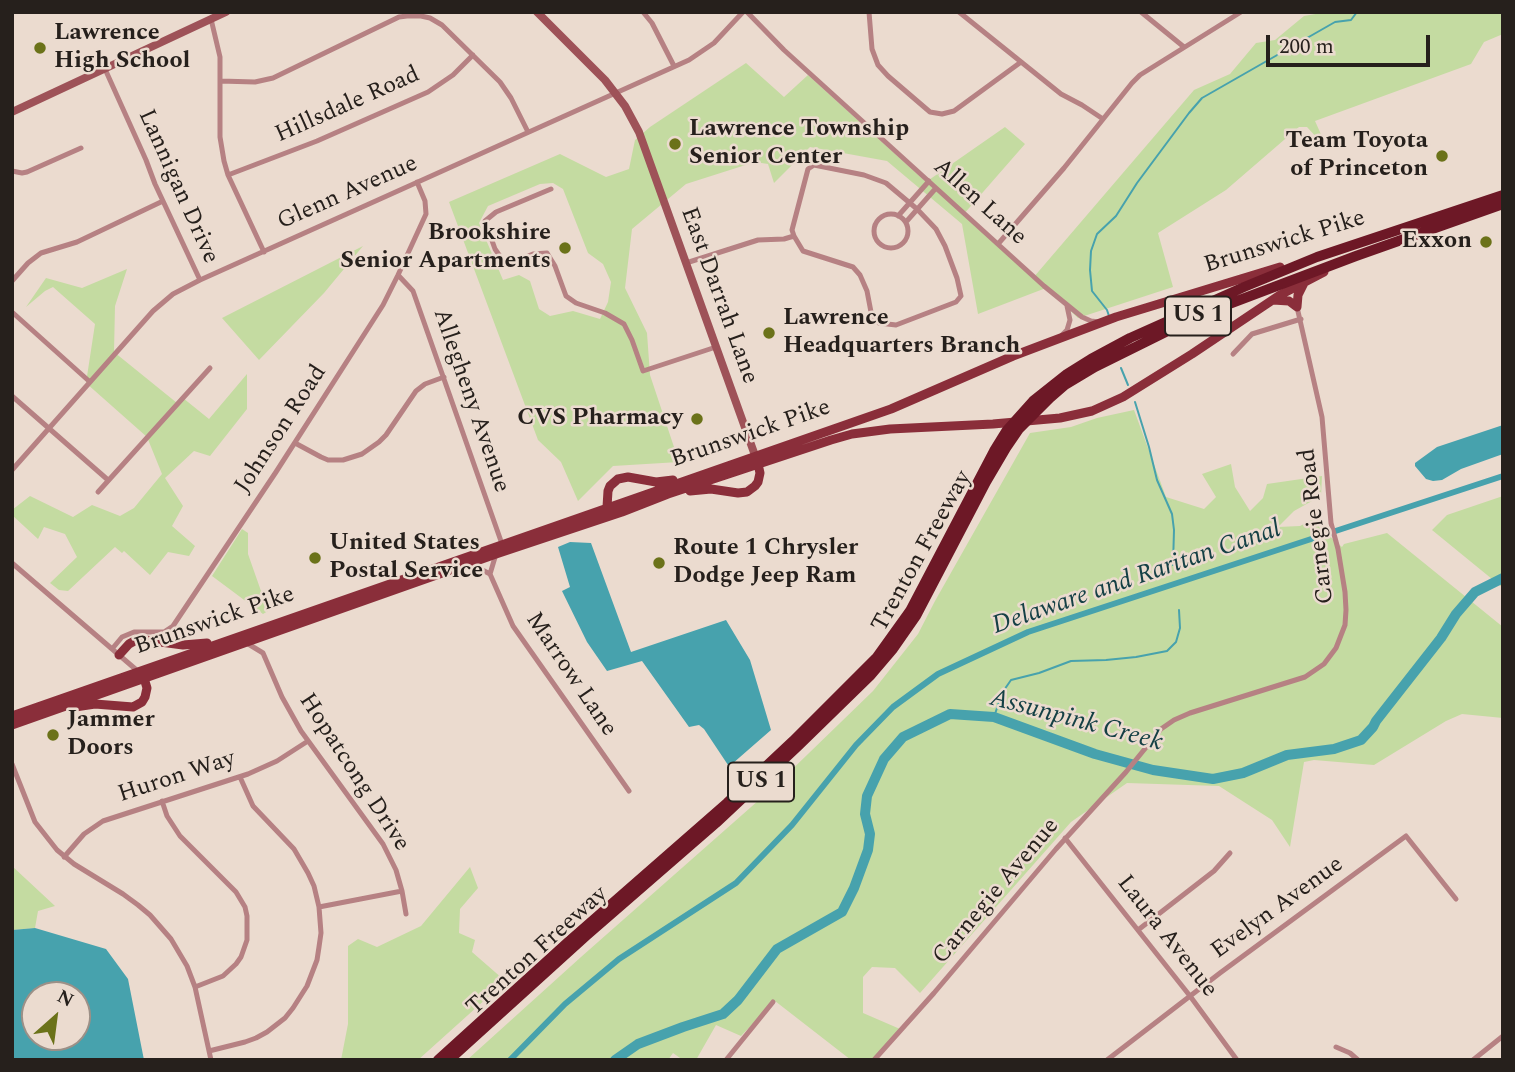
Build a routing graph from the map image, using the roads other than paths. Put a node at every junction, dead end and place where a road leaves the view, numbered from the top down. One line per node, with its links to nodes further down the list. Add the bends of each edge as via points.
1 (226, 12): 9 (street)
2 (537, 12): 16 (street, East Darrah Lane)
3 (643, 12): 13 (street)
4 (745, 12): 13 (street, Glenn Avenue, via 704,51); 23 (street, Allen Lane)
5 (869, 12): 12 (street, via 878,65 930,112 954,111)
6 (959, 12): 12 (street)
7 (1141, 12): 10 (street)
8 (1241, 12): 10 (street)
9 (211, 19): 14 (street); 15 (street)
10 (1184, 47): 18 (street, via 1140,75)
11 (473, 55): 15 (street, via 437,21 407,16 273,78); 19 (street, via 507,90); 22 (street, Hillsdale Road, via 428,92)
12 (1021, 62): 18 (street)
13 (674, 66): 16 (street, Glenn Avenue)
14 (105, 69): 17 (street); 28 (street, Lannigan Drive)
15 (220, 81): 22 (street, via 220,137)
16 (615, 92): 19 (street, Glenn Avenue); 39 (street, East Darrah Lane, via 639,132)
17 (12, 112)
18 (1103, 119): 35 (street)
19 (528, 132): 24 (street, Glenn Avenue)
20 (81, 148): 21 (street, via 27,172)
21 (12, 171)
22 (228, 175): 36 (street)
23 (929, 181): 25 (street, Allen Lane); 29 (street)
24 (417, 182): 36 (street, Glenn Avenue); 40 (street, Johnson Road, via 426,214)
25 (936, 188): 31 (street); 35 (street, Allen Lane)
26 (551, 189): 51 (street, via 485,221 506,265 547,253 565,296 624,324 643,371)
27 (1503, 195): 38 (highway, Brunswick Pike / US 1)
28 (163, 201): 41 (street, Lannigan Drive); 42 (street, via 77,242 41,253)
29 (910, 202): 31 (street); 32 (street); 34 (street, via 886,183 814,165 805,178)
30 (1503, 204): 37 (highway, Brunswick Pike / US 1)
31 (917, 209): 33 (street); 34 (street, via 936,229 961,296 896,325 879,323 853,267 803,251)
32 (898, 216): 33 (street); 33 (street, via 887,215 875,225 875,236 882,244 893,247 903,243 908,233)
33 (905, 222)
34 (794, 236): 39 (street, via 758,240)
35 (998, 244): 45 (street, Allen Lane)
36 (264, 251): 41 (street, Glenn Avenue)
37 (1356, 256): 43 (main road, Brunswick Pike); 102 (highway, Trenton Freeway / US 1, via 1200,315 1095,367 1050,398 1006,448 916,616 870,676 747,795)
38 (1317, 257): 49 (main road, Brunswick Pike); 101 (highway, Trenton Freeway / US 1, via 1130,338 1067,374 1033,401 994,451 910,611 877,657 727,803)
39 (686, 263): 51 (street, East Darrah Lane)
40 (398, 275): 54 (street, Allegheny Avenue, via 413,291); 58 (street, Johnson Road)
41 (200, 280): 55 (street, Glenn Avenue, via 162,302)
42 (12, 281)
43 (1304, 283): 44 (main road, Brunswick Pike); 46 (main road)
44 (1273, 300): 46 (main road, via 1289,301); 59 (main road, Brunswick Pike, via 1122,397 1092,411 993,424 873,430)
45 (1065, 304): 49 (street, Allen Lane, via 1085,320); 50 (street, via 1070,320)
46 (1297, 307): 48 (street, Carnegie Road)
47 (12, 312): 55 (street)
48 (1300, 319): 52 (street, via 1252,334); 81 (street, Carnegie Road, via 1323,427 1331,523 1345,592 1346,619 1339,642 1313,673 1180,716)
49 (1104, 321): 50 (main road, Brunswick Pike)
50 (1059, 338): 59 (main road, Brunswick Pike, via 891,409)
51 (716, 347): 59 (street, East Darrah Lane)
52 (1233, 354)
53 (210, 368): 62 (street)
54 (443, 377): 58 (street, via 416,391 386,435 362,454 328,460); 66 (street, Allegheny Avenue)
55 (90, 382): 57 (street, Glenn Avenue)
56 (12, 396): 57 (street)
57 (49, 428): 60 (street, Glenn Avenue); 62 (street)
58 (295, 443): 74 (street, Johnson Road, via 173,626 122,637)
59 (756, 459): 61 (main road, Brunswick Pike); 64 (main road, Brunswick Pike); 64 (main road, via 758,482 747,492 711,489)
60 (12, 470)
61 (699, 475): 65 (main road, Brunswick Pike); 65 (main road, via 666,481 618,479 608,491)
62 (108, 480): 63 (street)
63 (98, 492)
64 (668, 494): 65 (main road, Brunswick Pike)
65 (614, 512): 66 (main road, Brunswick Pike); 67 (main road, Brunswick Pike)
66 (502, 544): 72 (main road, Brunswick Pike)
67 (496, 554): 69 (main road, Brunswick Pike); 70 (street)
68 (12, 563): 74 (street)
69 (470, 564): 70 (street); 71 (main road, Brunswick Pike)
70 (490, 574): 84 (street, Marrow Lane, via 513,626)
71 (268, 634): 73 (main road, Brunswick Pike); 75 (street)
72 (233, 638): 74 (main road, via 183,645 138,639); 76 (main road, Brunswick Pike)
73 (245, 642): 75 (street); 76 (main road, Brunswick Pike)
74 (115, 652): 76 (street)
75 (263, 653): 80 (street, Hopatcong Drive)
76 (141, 674): 77 (main road, Brunswick Pike); 77 (main road, via 146,693 133,707 95,704); 78 (main road, Brunswick Pike)
77 (42, 713): 79 (main road, Brunswick Pike)
78 (12, 716)
79 (12, 725)
80 (308, 741): 83 (street, Huron Way); 89 (street, Hopatcong Drive, via 379,836)
81 (1145, 747): 86 (street, Carnegie Avenue)
82 (12, 764): 88 (street, via 35,822)
83 (240, 777): 85 (street, Huron Way); 91 (street, via 253,806 302,861)
84 (629, 791)
85 (162, 801): 88 (street, Huron Way, via 103,821); 94 (street, via 180,836 236,892 247,916 245,949 236,964 223,976)
86 (1065, 838): 93 (street, Laura Avenue); 104 (street, Carnegie Avenue)
87 (1230, 853): 93 (street, via 1214,871)
88 (64, 857): 94 (street, via 150,915 179,952)
89 (402, 891): 91 (street); 92 (street, Hopatcong Drive)
90 (1456, 899): 95 (street, Evelyn Avenue, via 1406,836)
91 (319, 907): 99 (street, via 317,960 293,1009 256,1038)
92 (406, 914)
93 (1138, 930): 95 (street, Laura Avenue)
94 (195, 988): 99 (street)
95 (1190, 996): 105 (street, Evelyn Avenue); 106 (street, Laura Avenue)
96 (773, 1002): 103 (street)
97 (1503, 1036): 108 (street)
98 (1336, 1047): 107 (street)
99 (209, 1051): 100 (street)
100 (211, 1060)
101 (438, 1060)
102 (449, 1060)
103 (726, 1060)
104 (874, 1060)
105 (1107, 1060)
106 (1237, 1060)
107 (1358, 1060)
108 (1473, 1060)

